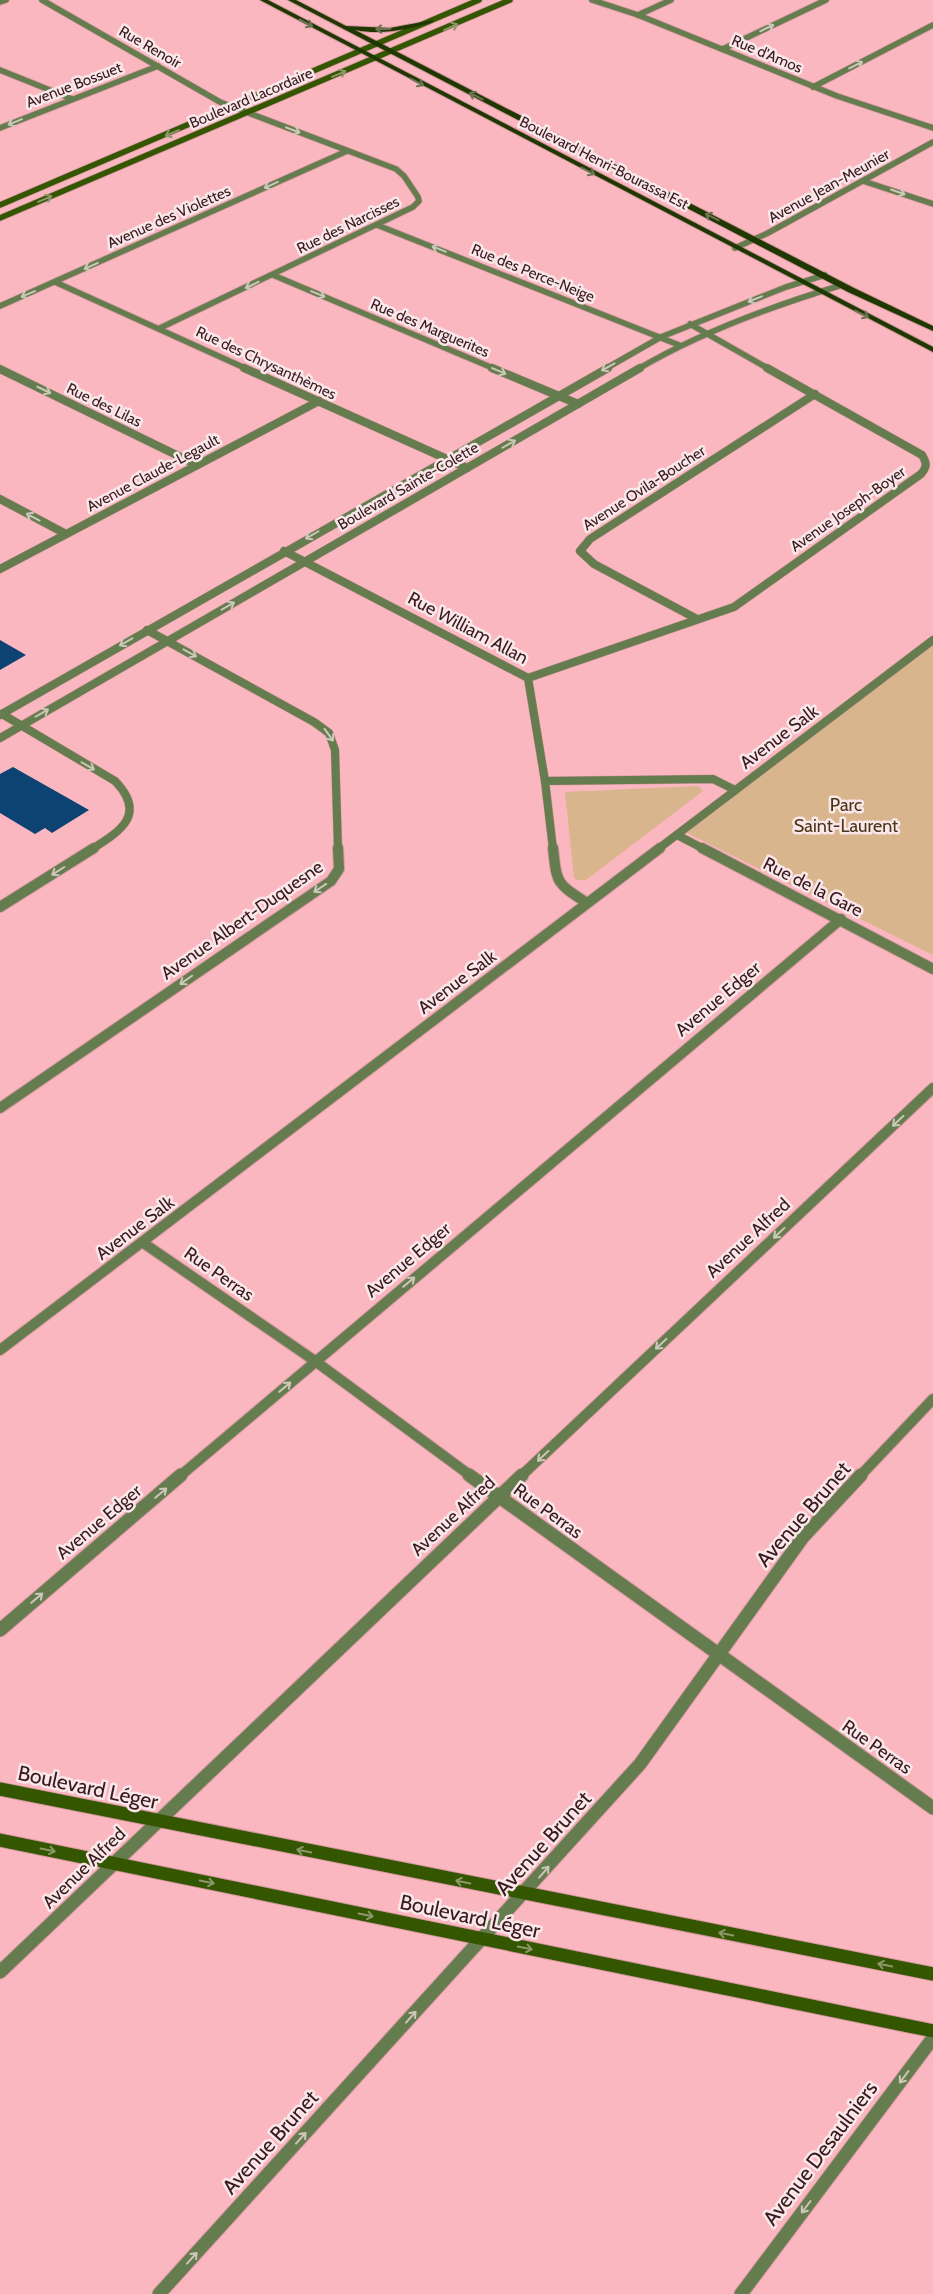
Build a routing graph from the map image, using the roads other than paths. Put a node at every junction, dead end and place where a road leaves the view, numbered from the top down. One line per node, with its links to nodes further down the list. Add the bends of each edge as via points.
1 (6, 0): 10 (street)
2 (42, 0): 20 (street, Rue Renoir)
3 (262, 0): 17 (main road, Boulevard Henri-Bourassa Est, one-way to 17)
4 (290, 0): 12 (main road, Boulevard Henri-Bourassa Est)
5 (479, 0): 13 (main road, Boulevard Lacordaire)
6 (510, 0): 18 (main road, Boulevard Lacordaire, one-way to 6)
7 (592, 0): 11 (street, Rue d'Amos)
8 (671, 0): 11 (street)
9 (826, 0): 16 (street, one-way to 9)
10 (0, 2)
11 (638, 15): 16 (street, Rue d'Amos)
12 (330, 20): 13 (main road, one-way to 12, via 402,28 365,29); 15 (main road, Boulevard Henri-Bourassa Est)
13 (431, 21): 15 (main road, Boulevard Lacordaire)
14 (933, 26): 22 (street, one-way to 14)
15 (375, 45): 17 (main road, Boulevard Lacordaire); 18 (main road, Boulevard Henri-Bourassa Est)
16 (723, 50): 22 (street, Rue d'Amos)
17 (359, 51): 19 (main road, Boulevard Henri-Bourassa Est); 24 (main road, Boulevard Lacordaire)
18 (390, 52): 19 (main road, Boulevard Lacordaire); 35 (main road, Boulevard Henri-Bourassa Est, one-way to 18)
19 (374, 59): 25 (main road, Boulevard Lacordaire, one-way to 19); 36 (main road, Boulevard Henri-Bourassa Est, one-way to 36)
20 (158, 66): 23 (street, Avenue Bossuet); 24 (street, Rue Renoir)
21 (0, 70): 23 (street)
22 (813, 87): 27 (street, Rue d'Amos)
23 (72, 99): 26 (street, Avenue Bossuet, one-way to 26)
24 (233, 107): 25 (street, Rue Renoir); 32 (main road, Boulevard Lacordaire, one-way to 32)
25 (248, 113): 29 (street, Rue des Narcisses, one-way to 29); 33 (main road, Boulevard Lacordaire, one-way to 25)
26 (0, 128)
27 (933, 128)
28 (933, 142): 30 (street, Avenue Jean-Meunier)
29 (347, 150): 34 (street, Rue des Narcisses, via 396,169 418,197 419,201 413,207); 39 (street, Avenue des Violettes, one-way to 39)
30 (863, 181): 31 (street, one-way to 31); 35 (street, Avenue Jean-Meunier)
31 (933, 204)
32 (0, 205)
33 (0, 218)
34 (377, 225): 37 (street, Rue des Narcisses); 48 (street, Rue des Perce-Neige, one-way to 34)
35 (755, 239): 36 (street, Avenue Jean-Meunier); 38 (main road, Boulevard Henri-Bourassa Est)
36 (735, 248): 40 (main road, Boulevard Henri-Bourassa Est)
37 (273, 275): 45 (street, Rue des Narcisses, one-way to 45); 53 (street, Rue des Marguerites, one-way to 53)
38 (825, 276): 40 (street, Boulevard Sainte-Colette); 41 (main road, Boulevard Henri-Bourassa Est)
39 (55, 282): 43 (street, Avenue des Violettes, one-way to 43); 45 (street, Rue des Chrysanthèmes)
40 (801, 282): 42 (main road, Boulevard Henri-Bourassa Est); 44 (street, Boulevard Sainte-Colette, one-way to 44)
41 (842, 285): 42 (street, Boulevard Sainte-Colette); 46 (main road, Boulevard Henri-Bourassa Est)
42 (818, 292): 47 (street, Boulevard Sainte-Colette); 50 (main road, Boulevard Henri-Bourassa Est, one-way to 50)
43 (0, 306)
44 (690, 324): 47 (street, Avenue Joseph-Boyer); 48 (street, Boulevard Sainte-Colette)
45 (160, 328): 54 (street, Rue des Chrysanthèmes)
46 (933, 329)
47 (705, 334): 49 (street, Boulevard Sainte-Colette); 52 (street, Avenue Joseph-Boyer)
48 (661, 337): 49 (street, Rue des Perce-Neige); 53 (street, Boulevard Sainte-Colette, one-way to 53)
49 (679, 345): 55 (street, Boulevard Sainte-Colette)
50 (933, 350)
51 (0, 369): 57 (street, Rue des Lilas, one-way to 57)
52 (814, 394): 64 (street, Avenue Joseph-Boyer, via 922,456 926,468 734,607); 64 (street, Avenue Ovila-Boucher, via 590,539 580,550 594,564)
53 (556, 396): 55 (street, Rue des Marguerites); 56 (street, Boulevard Sainte-Colette)
54 (319, 401): 56 (street, Rue des Chrysanthèmes); 57 (street, Avenue Claude-Legault)
55 (578, 404): 58 (street, Boulevard Sainte-Colette, one-way to 55)
56 (446, 459): 58 (street, Rue des Chrysanthèmes); 61 (street, Boulevard Sainte-Colette, one-way to 61)
57 (197, 465): 60 (street, Avenue Claude-Legault)
58 (467, 468): 62 (street, Boulevard Sainte-Colette)
59 (0, 499): 60 (street, one-way to 59)
60 (66, 534): 63 (street, Avenue Claude-Legault)
61 (284, 551): 62 (street, Rue William Allan); 65 (street, Boulevard Sainte-Colette)
62 (306, 561): 67 (street, Boulevard Sainte-Colette, one-way to 62); 68 (street, Rue William Allan)
63 (0, 570)
64 (697, 620): 68 (street, Avenue Joseph-Boyer)
65 (147, 630): 67 (street, Avenue Albert-Duquesne); 69 (street, Boulevard Sainte-Colette, one-way to 69)
66 (933, 640): 73 (street, Avenue Salk)
67 (168, 641): 70 (street, Boulevard Sainte-Colette, one-way to 67); 80 (street, Avenue Albert-Duquesne, one-way to 80, via 329,733 335,750 339,869 331,881)
68 (528, 678): 72 (street, Rue William Allan)
69 (1, 714): 70 (street)
70 (21, 726): 71 (street, Boulevard Sainte-Colette); 76 (street, one-way to 76, via 115,782 126,792 130,806 127,822 116,834)
71 (0, 738)
72 (545, 781): 73 (street, via 713,779); 75 (street, Rue William Allan, via 556,878 561,886)
73 (735, 790): 74 (street, Avenue Salk)
74 (677, 835): 75 (street, Avenue Salk); 77 (street, Rue de la Gare)
75 (587, 903): 81 (street, Avenue Salk)
76 (0, 907)
77 (841, 919): 78 (street, Rue de la Gare); 83 (street, Avenue Edger, one-way to 77)
78 (933, 969)
79 (933, 1088): 85 (street, Avenue Alfred, one-way to 85)
80 (0, 1108)
81 (142, 1242): 82 (street, Avenue Salk); 83 (street, Rue Perras)
82 (0, 1350)
83 (315, 1361): 85 (street, Rue Perras); 86 (street, Avenue Edger, one-way to 83)
84 (933, 1399): 87 (street, Avenue Brunet, via 803,1537)
85 (499, 1497): 87 (street, Rue Perras); 90 (street, Avenue Alfred)
86 (0, 1630)
87 (717, 1654): 89 (street, Rue Perras); 93 (street, Avenue Brunet, one-way to 87, via 640,1764)
88 (0, 1789): 90 (main road, Boulevard Léger)
89 (932, 1806)
90 (158, 1821): 92 (street, Avenue Alfred); 93 (main road, Boulevard Léger, one-way to 90)
91 (0, 1840): 92 (main road, Boulevard Léger, one-way to 92)
92 (113, 1863): 94 (main road, Boulevard Léger, one-way to 94); 95 (street, Avenue Alfred)
93 (525, 1894): 94 (street, Avenue Brunet); 96 (main road, Boulevard Léger, one-way to 93)
94 (482, 1939): 97 (main road, Boulevard Léger, one-way to 97); 99 (street, Avenue Brunet, one-way to 94)
95 (0, 1972)
96 (933, 1974)
97 (933, 2031)
98 (933, 2038): 100 (street, Avenue Desaulniers, one-way to 100)
99 (159, 2294)
100 (741, 2294)

